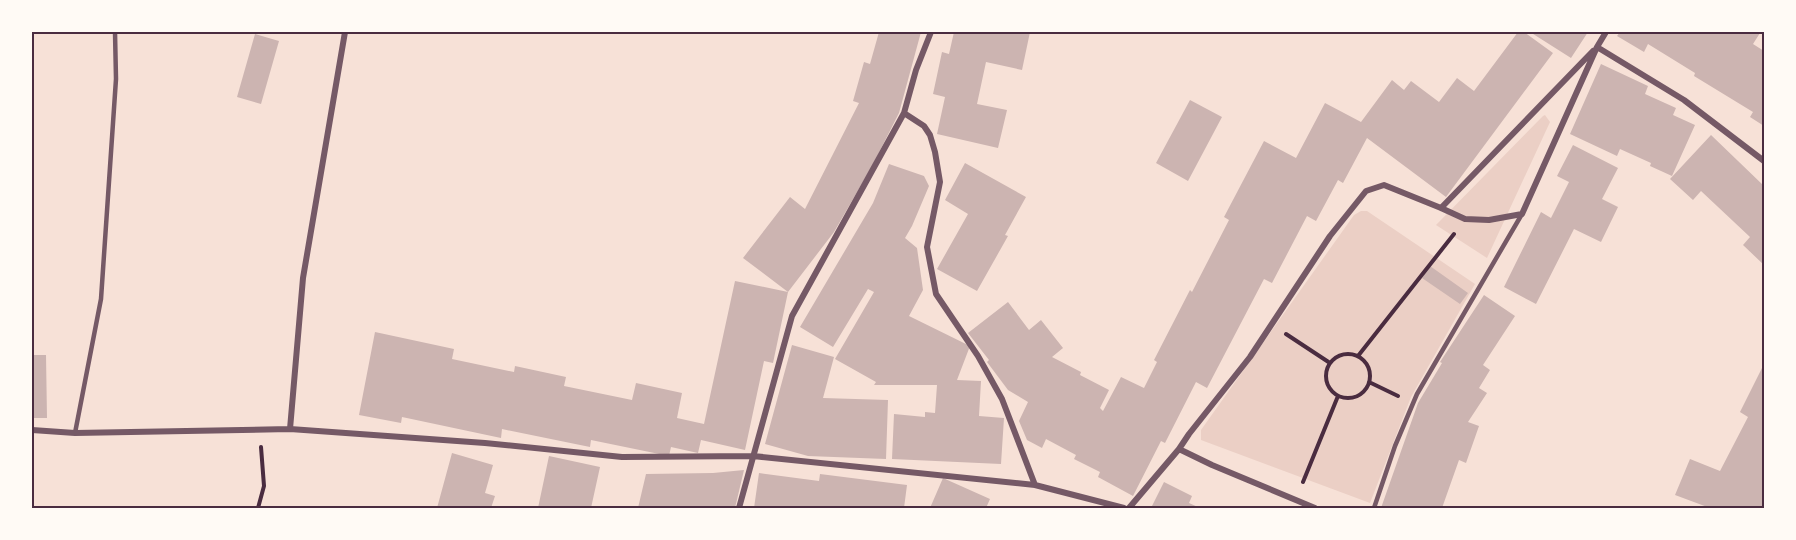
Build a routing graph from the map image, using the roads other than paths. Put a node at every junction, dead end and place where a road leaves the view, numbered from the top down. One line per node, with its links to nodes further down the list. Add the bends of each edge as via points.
1 (115, 32): 12 (lane, via 116,79 101,299)
2 (345, 32): 10 (street, via 303,278)
3 (931, 32): 6 (street)
4 (1606, 32): 5 (street)
5 (1597, 47): 7 (street, via 1684,100); 8 (street); 9 (street)
6 (904, 113): 14 (street, via 792,316); 15 (street, via 924,126 935,152 940,182 927,247 936,294 1002,399)
7 (1764, 161)
8 (1441, 208): 9 (street, via 1466,219 1489,220); 13 (street, via 1384,185 1366,191 1330,236 1250,357)
9 (1522, 214): 20 (lane, via 1413,404)
10 (290, 429): 12 (street); 14 (street, via 622,457)
11 (32, 430): 12 (street)
12 (75, 433)
13 (1179, 449): 18 (street); 19 (street)
14 (753, 456): 15 (street); 16 (street)
15 (1035, 484): 17 (street)
16 (739, 508)
17 (1124, 508)
18 (1129, 508)
19 (1315, 508)
20 (1374, 508)

